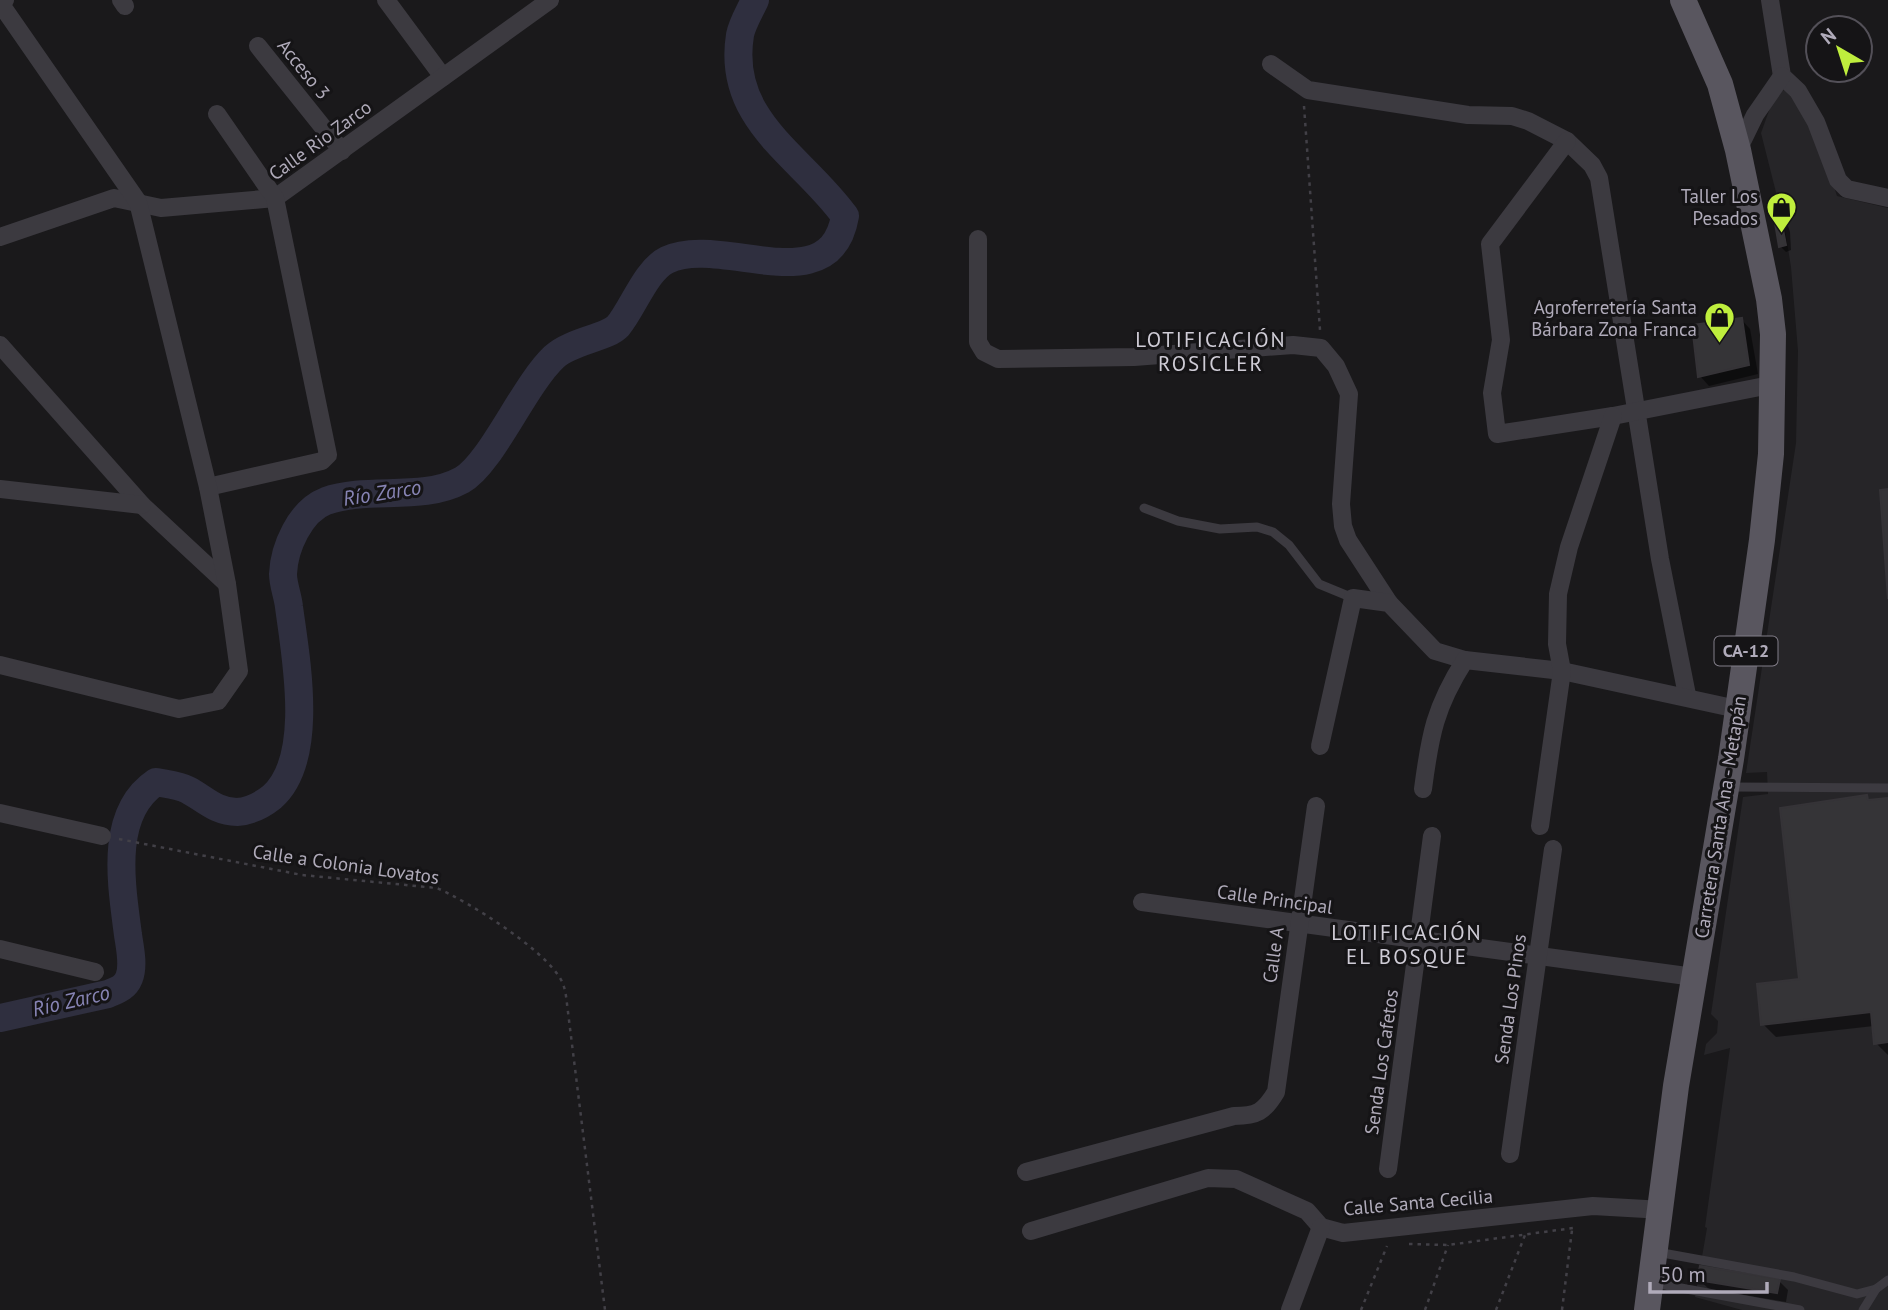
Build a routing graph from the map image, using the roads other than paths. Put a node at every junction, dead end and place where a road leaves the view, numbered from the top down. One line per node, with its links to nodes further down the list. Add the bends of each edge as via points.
1 (5, 0): 16 (street, via 0,3)
2 (386, 0): 9 (street)
3 (550, 0): 9 (street, Calle Rio Zarco)
4 (1683, 0): 12 (main road, Carretera Santa Ana - Metapán / CA-12, via 1720,84)
5 (1770, 0): 8 (street)
6 (258, 46): 13 (street, Acceso 3)
7 (1270, 64): 11 (street, via 1308,90 1468,115 1512,116)
8 (1782, 76): 12 (street); 15 (street, via 1798,91 1816,122 1842,186)
9 (443, 77): 13 (street, Calle Rio Zarco)
10 (218, 114): 14 (street)
11 (1567, 141): 21 (street, via 1599,178); 22 (street, via 1490,244 1501,340 1492,412 1497,434)
12 (1738, 150): 20 (main road, Carretera Santa Ana - Metapán / CA-12, via 1769,299 1773,334)
13 (342, 151): 14 (street, Calle Rio Zarco)
14 (275, 198): 16 (street, Calle Rio Zarco, via 161,208); 23 (street, via 328,455 322,461)
15 (1888, 198)
16 (138, 202): 17 (street, Calle Rio Zarco, via 114,198); 23 (street)
17 (2, 234)
18 (978, 239): 29 (street, via 978,342 984,352 998,359 1133,357 1293,345 1321,348 1349,394 1343,526)
19 (0, 345): 25 (street)
20 (1770, 385): 21 (street); 34 (main road, Carretera Santa Ana - Metapán / CA-12, via 1771,454)
21 (1637, 410): 22 (street); 33 (street)
22 (1613, 416): 32 (street, via 1558,594 1557,644)
23 (208, 487): 27 (street)
24 (0, 489): 25 (street)
25 (142, 505): 27 (street)
26 (1144, 508): 28 (lane, via 1178,522 1273,532 1319,584)
27 (227, 584): 31 (street, via 239,671 218,701 179,709)
28 (1353, 598): 29 (street); 35 (street)
29 (1389, 603): 30 (street, via 1435,651)
30 (1465, 660): 32 (street); 38 (street, via 1443,695 1429,737)
31 (0, 665)
32 (1562, 671): 33 (street); 41 (street)
33 (1686, 695): 34 (street)
34 (1737, 709): 36 (main road, Carretera Santa Ana - Metapán / CA-12)
35 (1320, 746)
36 (1726, 787): 37 (lane); 51 (main road, Carretera Santa Ana - Metapán / CA-12)
37 (1888, 788)
38 (1423, 789)
39 (1316, 806): 46 (street, Calle A)
40 (0, 813): 42 (street)
41 (1540, 826)
42 (102, 835)
43 (1432, 836): 47 (street, Senda Los Cafetos)
44 (1553, 849): 49 (street, Senda Los Pinos)
45 (1142, 902): 46 (street, Calle Principal)
46 (1299, 923): 47 (street, Calle Principal); 54 (street, Calle A, via 1276,1092 1267,1108 1256,1116 1234,1116)
47 (1418, 940): 49 (street, Calle Principal); 53 (street, Senda Los Cafetos)
48 (0, 948): 50 (street)
49 (1536, 956): 51 (street, Calle Principal); 52 (street, Senda Los Pinos)
50 (95, 972)
51 (1694, 977): 55 (main road, Carretera Santa Ana - Metapán / CA-12)
52 (1510, 1154)
53 (1388, 1169)
54 (1026, 1172)
55 (1662, 1210): 56 (street, Calle Santa Cecilia, via 1605,1205 1343,1233); 58 (main road, Carretera Santa Ana - Metapán / CA-12)
56 (1321, 1227): 57 (street, Calle Santa Cecilia, via 1307,1211 1236,1179 1208,1178); 63 (street)
57 (1031, 1231)
58 (1656, 1252): 60 (main road, Carretera Santa Ana - Metapán / CA-12); 61 (lane, via 1794,1277 1849,1293)
59 (1888, 1280): 61 (lane)
60 (1651, 1282): 62 (lane); 64 (main road, Carretera Santa Ana - Metapán / CA-12)
61 (1876, 1289): 66 (lane)
62 (1789, 1308): 65 (lane)
63 (1290, 1310)
64 (1647, 1310)
65 (1800, 1310)
66 (1863, 1310)

